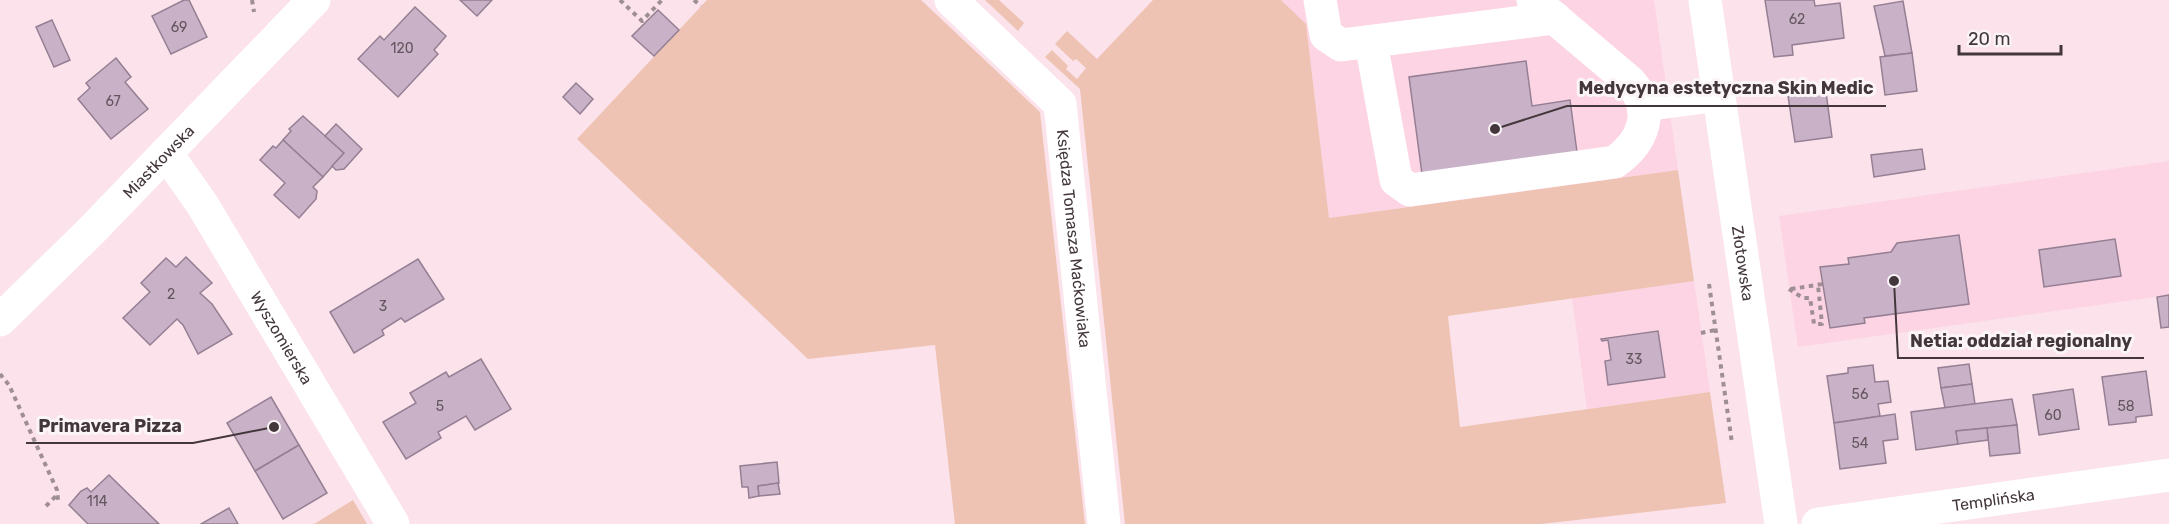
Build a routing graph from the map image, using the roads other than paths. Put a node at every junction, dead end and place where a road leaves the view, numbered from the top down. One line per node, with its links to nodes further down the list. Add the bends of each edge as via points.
1 (314, 0): 9 (street, Miastkowska)
2 (951, 0): 13 (street, Księdza Tomasza Maćkowiaka, via 1060,104)
3 (1320, 0): 6 (street, via 1326,34 1341,45)
4 (1705, 0): 7 (street, Złotowska)
5 (1544, 9): 6 (street); 8 (street, via 1629,81)
6 (1371, 42): 8 (street, via 1396,180 1410,190 1615,162 1627,154 1642,130)
7 (1719, 95): 8 (street); 14 (street, Złotowska)
8 (1644, 105)
9 (166, 153): 10 (street, Miastkowska); 12 (street, Wyszomierska, via 208,214)
10 (0, 320)
11 (2169, 475): 15 (street, Templińska)
12 (393, 524)
13 (1104, 524)
14 (1781, 524)
15 (1818, 524)

